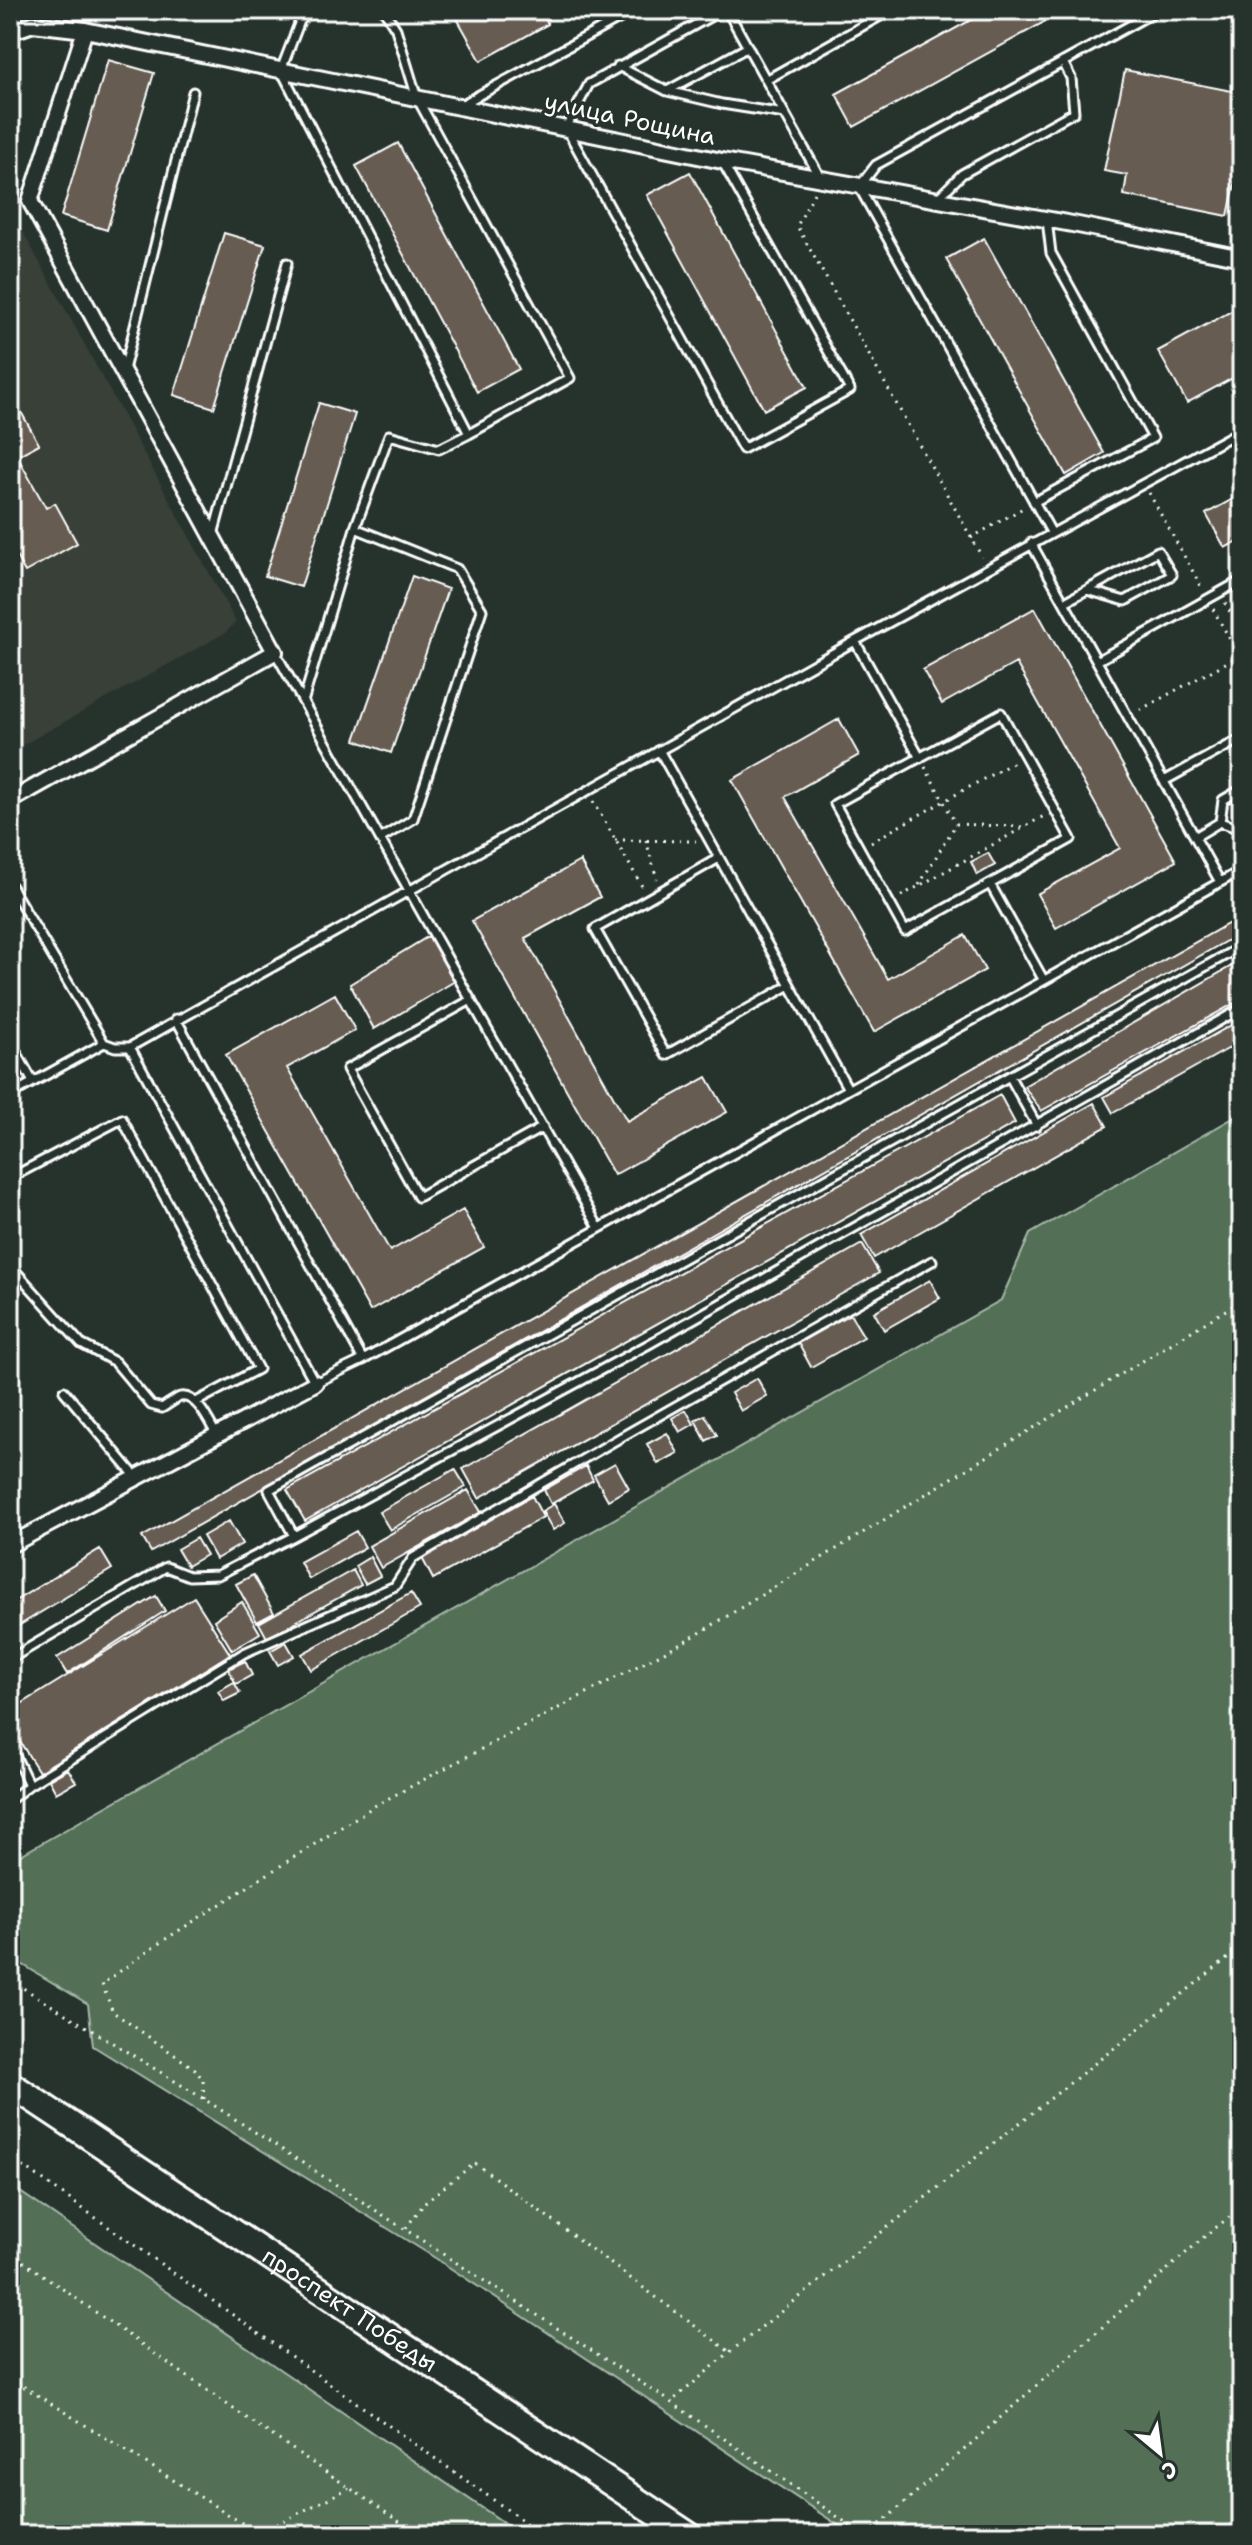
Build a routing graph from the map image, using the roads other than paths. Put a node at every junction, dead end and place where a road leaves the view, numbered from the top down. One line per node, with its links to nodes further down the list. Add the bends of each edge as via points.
1 (311, 10): 12 (lane, via 300,21)
2 (635, 10): 17 (lane)
3 (724, 10): 9 (lane); 11 (lane)
4 (891, 10): 13 (lane)
5 (1158, 10): 10 (lane)
6 (387, 11): 16 (lane)
7 (85, 30): 8 (street, улица Рощина, via 33,24); 12 (street, улица Рощина); 27 (street, via 30,201)
8 (10, 32)
9 (748, 47): 13 (lane); 14 (lane)
10 (1063, 62): 22 (lane, via 876,165); 23 (lane, via 1071,78 1074,112 962,174)
11 (618, 66): 14 (lane); 19 (lane, via 589,84)
12 (281, 70): 16 (street, улица Рощина); 29 (lane)
13 (766, 80): 18 (lane)
14 (667, 91): 18 (lane)
15 (193, 92): 27 (lane)
16 (417, 98): 17 (street, улица Рощина); 29 (lane, via 570,378)
17 (459, 106): 19 (street, улица Рощина)
18 (785, 114): 21 (lane)
19 (566, 128): 20 (street, улица Рощина); 20 (lane, via 743,449 850,390)
20 (722, 161): 21 (street, улица Рощина)
21 (821, 179): 22 (street, улица Рощина)
22 (859, 187): 23 (street, улица Рощина); 30 (lane)
23 (936, 200): 24 (street, улица Рощина)
24 (1047, 220): 25 (street, улица Рощина); 30 (lane, via 1051,253 1153,438)
25 (1242, 258)
26 (287, 263): 33 (lane)
27 (124, 372): 33 (street)
28 (1242, 430): 32 (lane)
29 (469, 434): 31 (lane, via 439,449 389,435)
30 (1034, 502): 32 (lane)
31 (355, 528): 41 (lane); 51 (lane, via 457,569 482,610 413,819)
32 (1051, 532): 34 (lane)
33 (212, 537): 39 (street)
34 (1031, 543): 37 (lane); 38 (lane)
35 (1242, 580): 40 (lane)
36 (1087, 590): 36 (lane, via 1125,601 1172,575 1158,551); 37 (lane)
37 (1065, 602): 40 (lane)
38 (855, 641): 43 (lane); 44 (lane)
39 (275, 652): 41 (lane); 47 (street)
40 (1097, 661): 45 (lane)
41 (303, 702): 51 (lane)
42 (1242, 738): 45 (lane)
43 (659, 750): 52 (lane); 57 (lane)
44 (920, 758): 55 (lane, via 1001,713 1071,839); 55 (lane, via 835,804 905,931)
45 (1164, 781): 50 (lane)
46 (1242, 789): 48 (lane, via 1223,800)
47 (10, 801)
48 (1220, 822): 49 (lane); 50 (lane)
49 (1242, 830)
50 (1195, 837): 54 (lane)
51 (380, 839): 57 (lane)
52 (719, 858): 60 (lane); 60 (lane, via 595,929 666,1055)
53 (1242, 870): 54 (lane)
54 (1220, 882): 59 (lane)
55 (990, 884): 59 (lane)
56 (10, 885): 65 (lane)
57 (408, 889): 61 (lane); 63 (lane)
58 (1242, 946): 67 (lane)
59 (1043, 979): 69 (lane)
60 (790, 985): 69 (lane)
61 (471, 1000): 72 (lane); 72 (lane, via 347,1069 418,1197)
62 (1242, 1008): 71 (lane)
63 (176, 1019): 66 (lane); 77 (lane)
64 (10, 1041): 68 (lane)
65 (104, 1043): 66 (lane); 68 (lane)
66 (130, 1047): 78 (lane)
67 (1010, 1077): 71 (lane); 83 (lane, via 269,1490)
68 (33, 1082): 70 (lane)
69 (848, 1089): 74 (lane)
70 (10, 1095)
71 (1037, 1126): 83 (lane)
72 (543, 1127): 74 (lane)
73 (10, 1178): 80 (lane, via 122,1119 258,1369)
74 (599, 1228): 77 (lane)
75 (932, 1261): 87 (lane, via 413,1558 395,1586 244,1653)
76 (10, 1265): 80 (lane, via 81,1344 115,1362 151,1405 162,1408 180,1397)
77 (363, 1360): 78 (lane)
78 (315, 1383): 81 (street)
79 (64, 1391): 82 (lane)
80 (196, 1402): 81 (lane)
81 (217, 1436): 82 (street)
82 (137, 1479): 84 (street)
83 (294, 1536): 85 (lane, via 218,1575 189,1576 166,1567)
84 (10, 1545)
85 (10, 1659)
86 (10, 1745): 87 (lane)
87 (29, 1785): 88 (lane)
88 (10, 1800)
89 (10, 2084): 90 (main road, проспект Победы)
90 (689, 2535)

